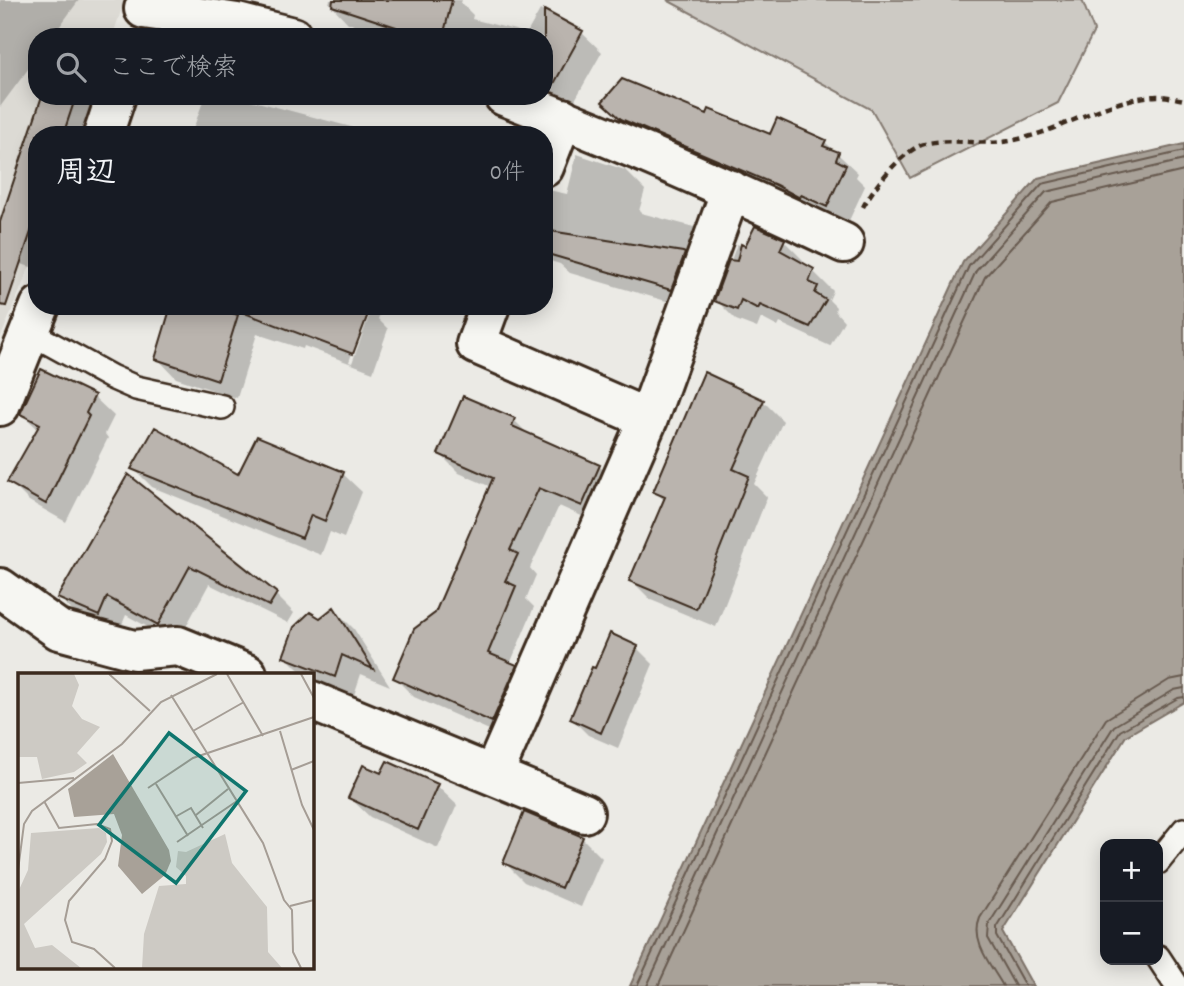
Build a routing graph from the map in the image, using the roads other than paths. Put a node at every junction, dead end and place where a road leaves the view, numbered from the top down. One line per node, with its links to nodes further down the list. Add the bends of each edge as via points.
1 (142, 15): 2 (street)
2 (257, 28)
3 (113, 105): 6 (street)
4 (528, 105): 5 (street)
5 (563, 118): 7 (street); 8 (street)
6 (106, 126)
7 (553, 144)
8 (731, 190): 9 (street); 14 (street)
9 (844, 243)
10 (487, 315): 14 (street, via 476,344)
11 (36, 320): 12 (street); 13 (lane, via 111,377 136,388)
12 (0, 406)
13 (222, 407)
14 (648, 419): 18 (street)
15 (0, 588): 16 (street, via 59,630 134,650 178,646)
16 (245, 673)
17 (313, 701): 18 (street)
18 (493, 775): 19 (street)
19 (584, 813)
20 (1184, 830): 21 (lane)
21 (1163, 856)
22 (1163, 965): 23 (lane)
23 (1177, 986)

